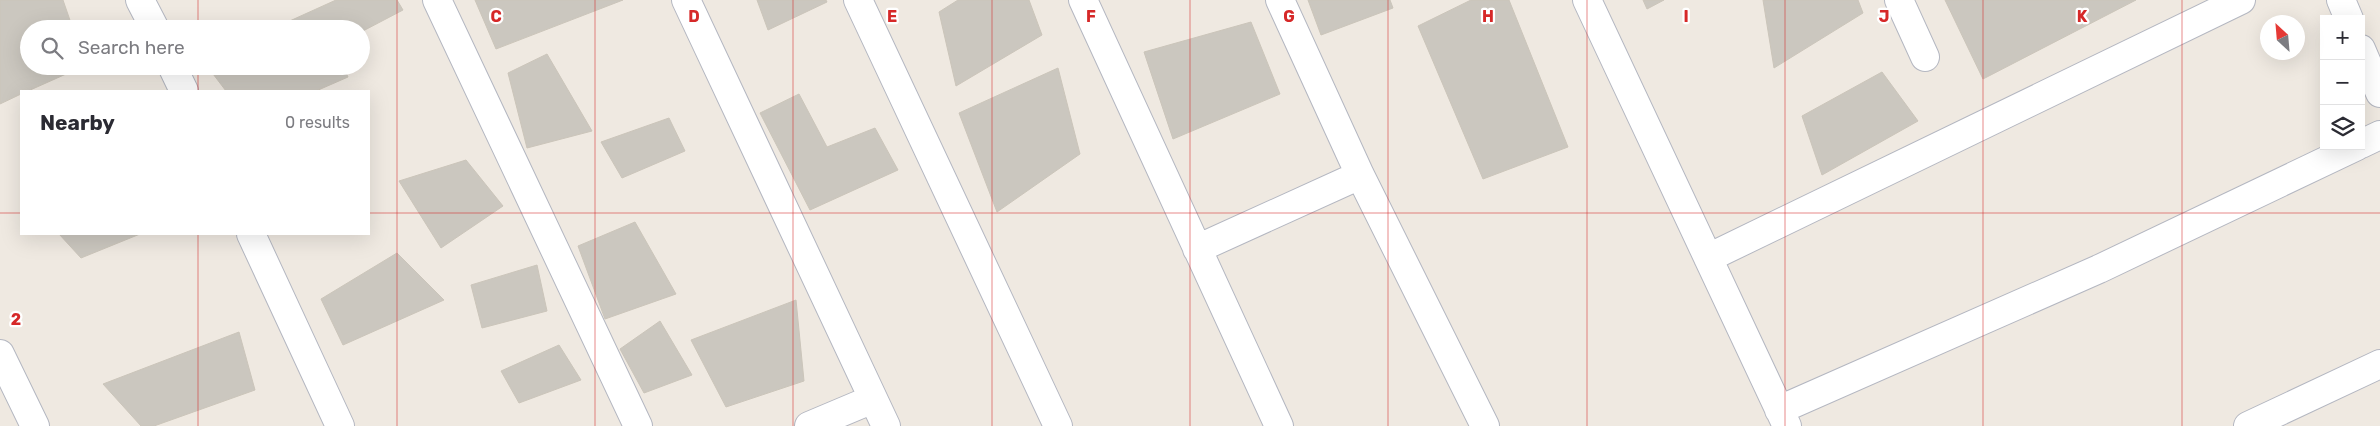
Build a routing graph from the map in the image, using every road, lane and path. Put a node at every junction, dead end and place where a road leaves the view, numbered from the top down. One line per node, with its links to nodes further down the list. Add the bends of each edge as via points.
1 (140, 0): 12 (street)
2 (437, 0): 31 (street)
3 (686, 0): 27 (street)
4 (858, 0): 34 (street)
5 (1083, 0): 23 (street)
6 (1280, 0): 21 (street)
7 (1586, 0): 24 (street)
8 (1899, 0): 13 (street)
9 (2240, 0): 24 (street)
10 (2341, 0): 11 (street)
11 (2347, 15)
12 (150, 20)
13 (1925, 57)
14 (2365, 58): 17 (street)
15 (176, 75): 16 (street)
16 (184, 90)
17 (2380, 94)
18 (2380, 135): 19 (street)
19 (2365, 142)
20 (2348, 150): 28 (street)
21 (1360, 175): 23 (street); 36 (street)
22 (251, 235): 30 (street)
23 (1197, 249): 35 (street)
24 (1708, 258): 28 (street)
25 (0, 354): 29 (street)
26 (2380, 364): 37 (street)
27 (873, 399): 32 (street); 33 (street)
28 (1783, 418)
29 (35, 426)
30 (340, 426)
31 (638, 426)
32 (810, 426)
33 (886, 426)
34 (1058, 426)
35 (1279, 426)
36 (1485, 426)
37 (2248, 426)

